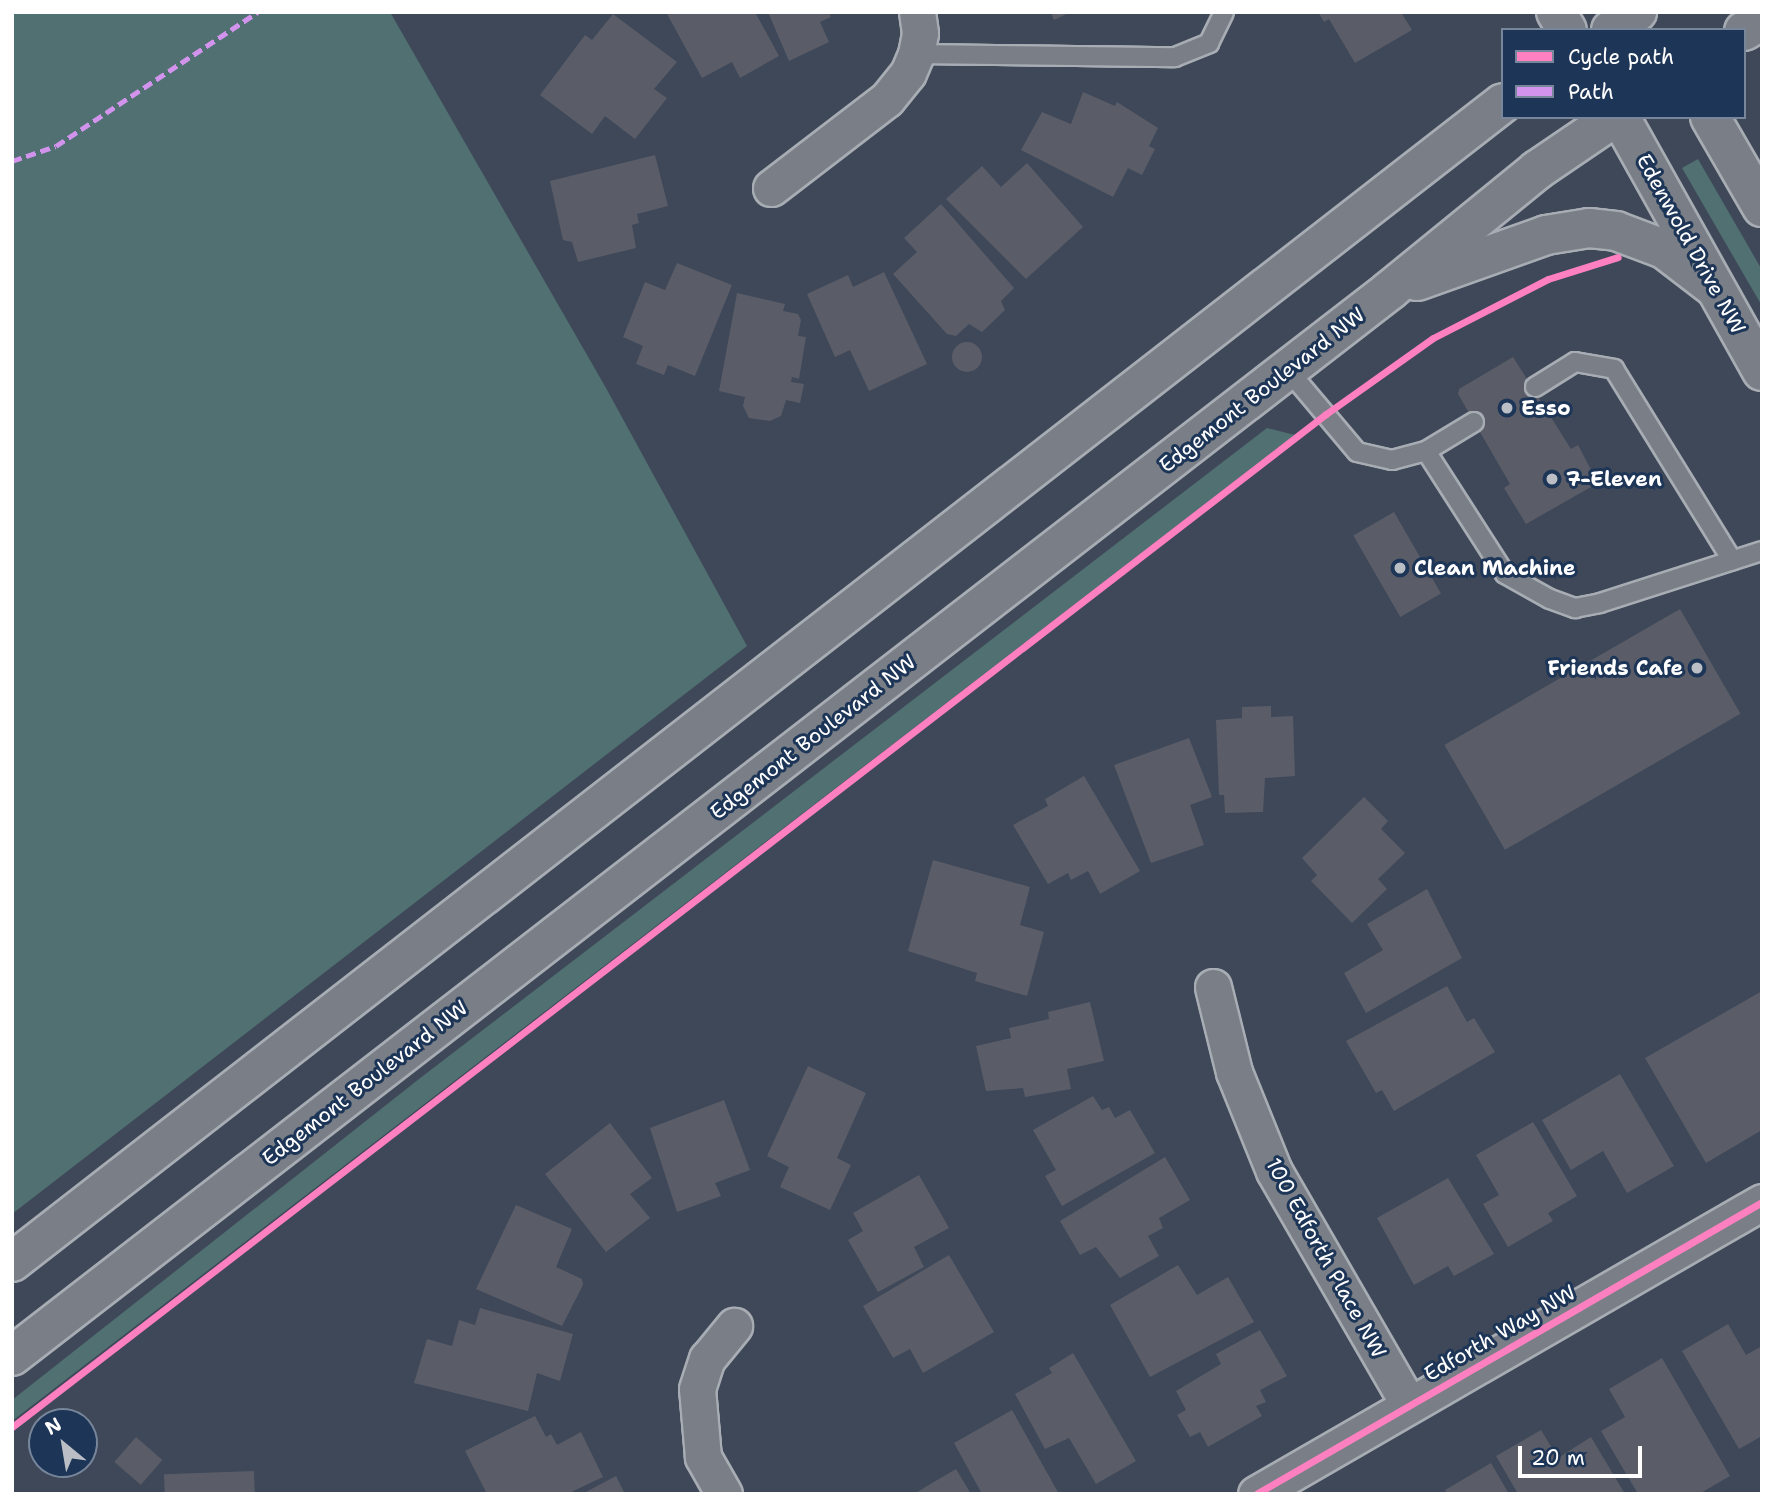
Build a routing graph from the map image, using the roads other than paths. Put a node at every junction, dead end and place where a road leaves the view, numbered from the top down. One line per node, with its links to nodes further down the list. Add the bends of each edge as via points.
1 (917, 12): 11 (street)
2 (1224, 12): 11 (lane, via 1209,43 1175,57)
3 (1556, 12): 7 (main road)
4 (1637, 12): 8 (main road)
5 (1647, 12): 9 (main road)
6 (1762, 20): 10 (main road)
7 (1566, 28)
8 (1614, 28)
9 (1657, 28)
10 (1746, 30)
11 (916, 54): 16 (street, via 908,73 887,99)
12 (1501, 105): 29 (main road)
13 (1614, 119): 19 (main road, Edgemont Boulevard NW, via 1537,170)
14 (1618, 119): 18 (main road, Edenwold Drive NW)
15 (1711, 119): 17 (main road)
16 (771, 188)
17 (1762, 207)
18 (1715, 288): 19 (main road, via 1664,249 1616,231 1589,228 1546,235); 21 (main road, Edenwold Drive NW)
19 (1391, 290): 20 (main road, Edgemont Boulevard NW)
20 (1287, 370): 24 (lane, via 1357,452 1392,460); 31 (main road, Edgemont Boulevard NW)
21 (1762, 371)
22 (1535, 387): 26 (lane, via 1575,362 1614,369)
23 (1474, 422): 24 (lane)
24 (1426, 451): 26 (lane, via 1505,575 1575,608)
25 (1762, 551): 26 (lane)
26 (1732, 560)
27 (1213, 986): 32 (street, 100 Edforth Place NW, via 1234,1072 1274,1171)
28 (1762, 1202): 32 (street, Edforth Way NW)
29 (12, 1262)
30 (734, 1326): 33 (street, via 708,1359 697,1389 696,1419 703,1457)
31 (12, 1356)
32 (1409, 1405): 34 (street, Edforth Way NW)
33 (724, 1494)
34 (1256, 1494)

